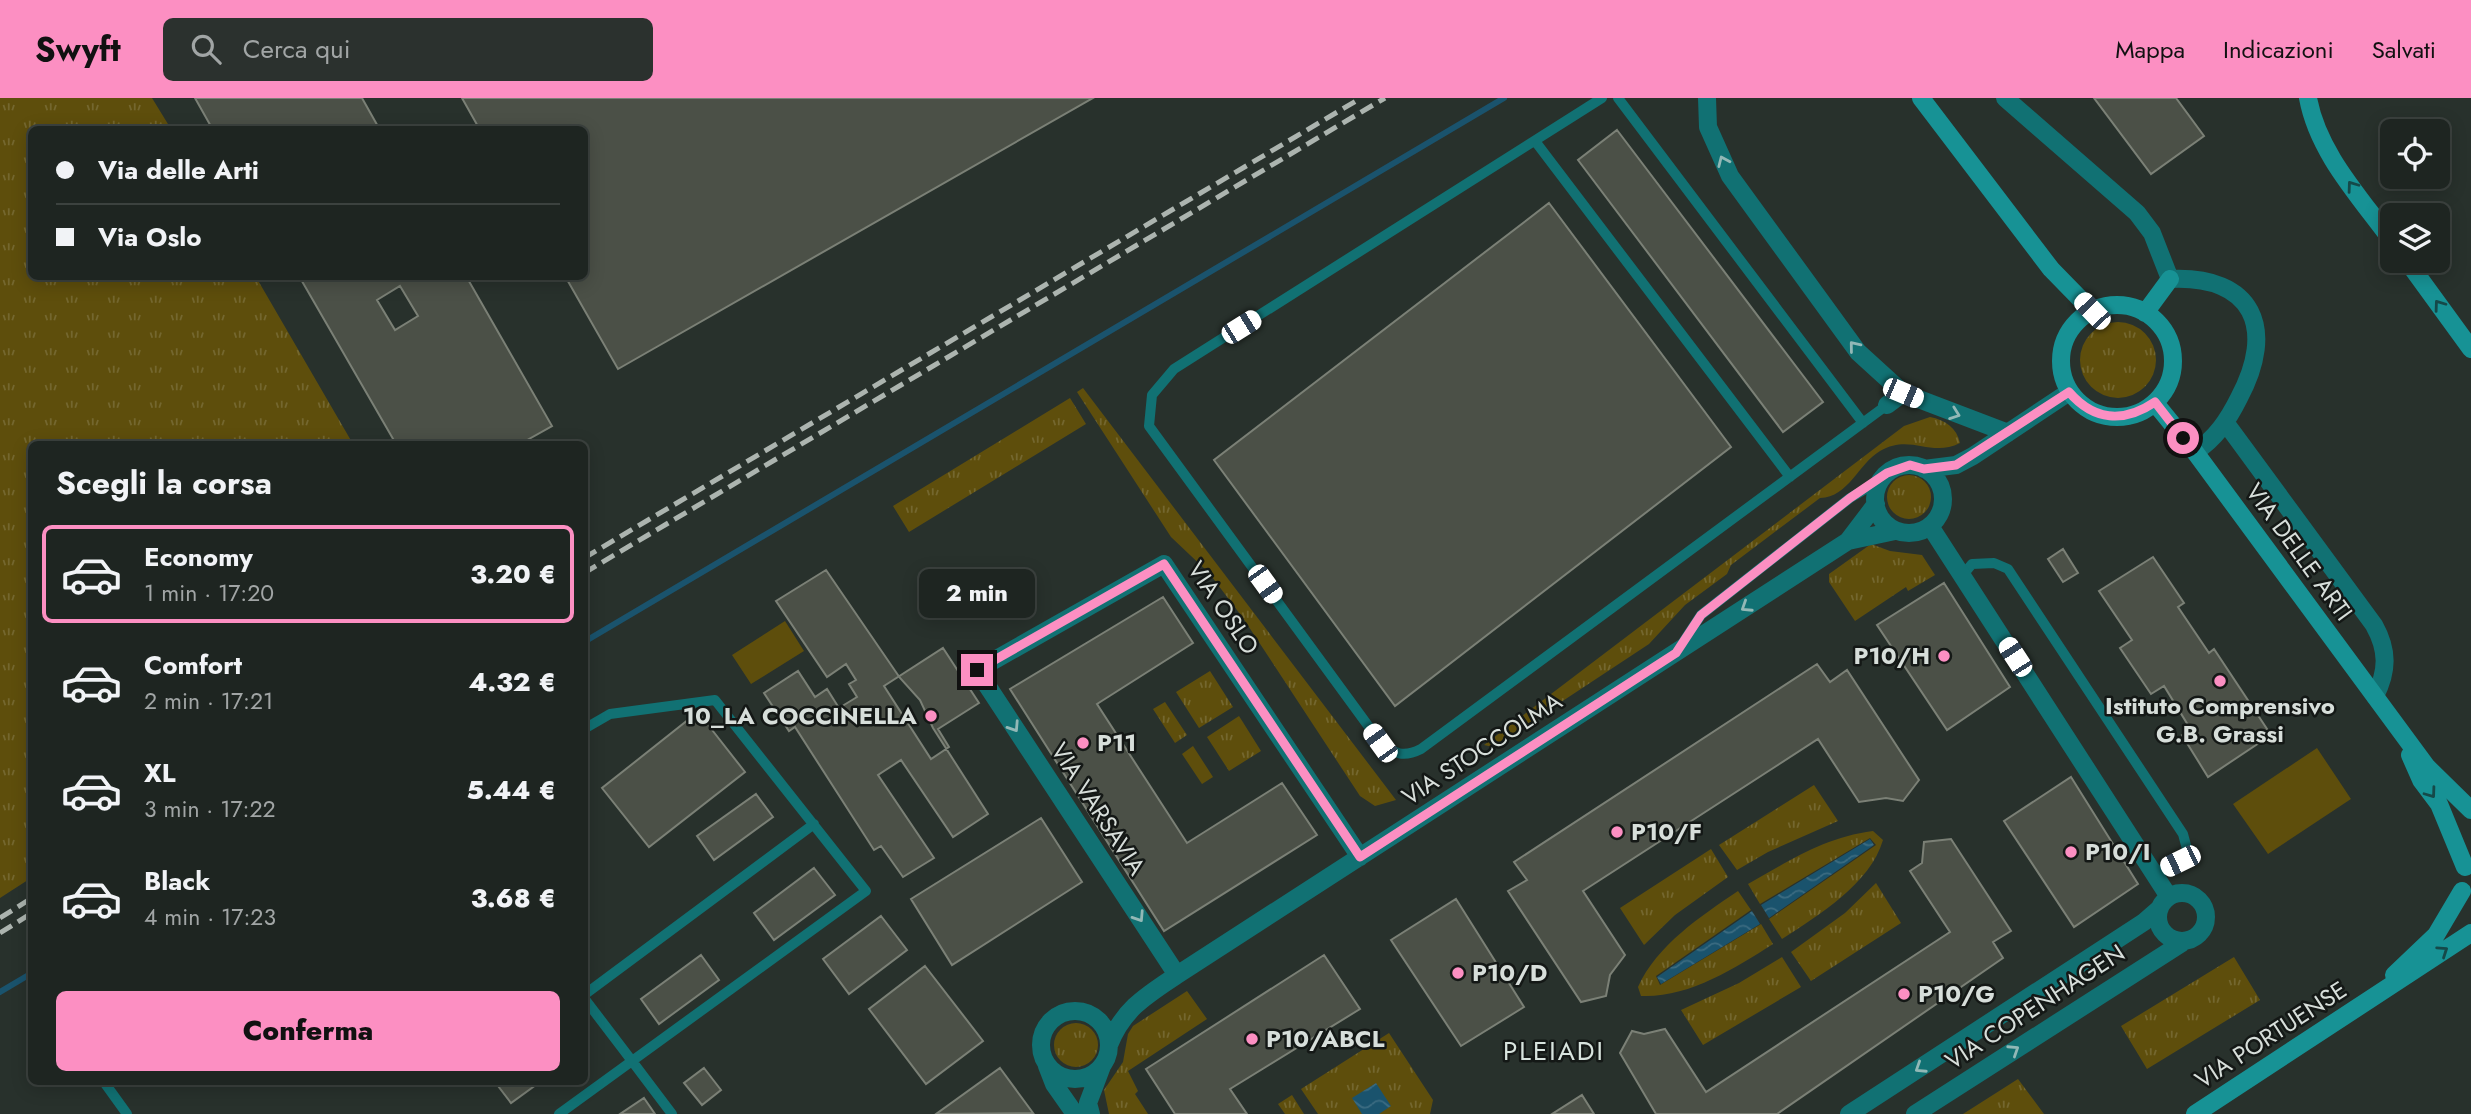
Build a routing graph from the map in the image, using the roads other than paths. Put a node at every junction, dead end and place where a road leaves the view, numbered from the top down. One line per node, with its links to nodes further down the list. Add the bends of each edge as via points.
1 (1602, 98): 7 (lane)
2 (1618, 98): 19 (lane)
3 (1707, 98): 15 (street, one-way to 3, via 1858,352 1730,176 1708,127)
4 (1921, 98): 11 (street, via 2051,269)
5 (2005, 98): 10 (street, via 2137,213 2152,233)
6 (2308, 98): 8 (street, one-way to 6, via 2328,152)
7 (1535, 141): 24 (lane); 24 (lane, via 1174,369 1152,395 1149,426 1380,743 1395,754 1421,750)
8 (2380, 224)
9 (2416, 273): 13 (street, one-way to 9)
10 (2170, 279): 12 (street); 18 (street, via 2217,284 2240,296 2251,309 2257,335 2255,363)
11 (2092, 311): 12 (street, via 2119,305); 14 (street, via 2076,322 2063,347 2062,375)
12 (2145, 313): 16 (street, via 2164,331 2173,355 2166,389)
13 (2471, 349)
14 (2069, 392): 16 (street, via 2094,413 2110,417 2126,417); 20 (street)
15 (1903, 393): 17 (street); 20 (street, one-way to 20)
16 (2155, 402): 21 (street, VIA DELLE ARTI)
17 (1887, 405): 19 (lane)
18 (2225, 422): 21 (street); 34 (street, via 2374,625 2385,667)
19 (1863, 423): 24 (lane)
20 (2008, 433): 22 (street)
21 (2195, 452): 34 (street, VIA DELLE ARTI)
22 (1973, 456): 23 (street, via 1956,465); 26 (street, via 1950,483)
23 (1924, 469): 25 (street, via 1899,467); 26 (street, via 1936,478)
24 (1790, 477)
25 (1881, 480): 27 (street); 32 (lane, via 1850,498 1701,615)
26 (1944, 499): 28 (street)
27 (1875, 504): 29 (street); 30 (street, VIA STOCCOLMA)
28 (1930, 526): 29 (street, via 1908,533); 31 (street)
29 (1895, 531): 30 (street, VIA STOCCOLMA)
30 (1848, 541): 32 (street, VIA STOCCOLMA, one-way to 32)
31 (1962, 576): 41 (street); 41 (lane, via 1972,564 1994,563 2008,569 2183,834 2187,849 2180,861)
32 (1676, 653): 39 (street, VIA STOCCOLMA)
33 (977, 670): 39 (street, VIA OSLO, via 1164,564); 47 (street, VIA VARSAVIA, one-way to 47)
34 (2375, 696): 36 (street, VIA DELLE ARTI)
35 (588, 727): 38 (lane, via 610,714 715,700)
36 (2401, 732): 37 (street, via 2427,767); 40 (street, one-way to 40, via 2421,779 2439,804)
37 (2471, 810)
38 (814, 824): 48 (lane); 54 (lane, via 866,891)
39 (1360, 857): 47 (street, VIA STOCCOLMA)
40 (2468, 863): 42 (street)
41 (2153, 874): 43 (street)
42 (2462, 891): 44 (street); 49 (street, VIA PORTUENSE, via 2436,936)
43 (2164, 902): 46 (street, via 2160,928); 46 (street, via 2181,892 2204,905 2203,931); 63 (street, VIA COPENHAGEN, one-way to 63, via 2144,922)
44 (2471, 909)
45 (2471, 933): 49 (street, VIA PORTUENSE, one-way to 45)
46 (2182, 943): 64 (street, VIA COPENHAGEN, one-way to 46)
47 (1177, 975): 50 (street, VIA STOCCOLMA)
48 (588, 994)
49 (2375, 996): 65 (street, VIA PORTUENSE)
50 (1142, 998): 52 (street, VIA STOCCOLMA); 53 (street, VIA STOCCOLMA, via 1117,1024)
51 (588, 1002): 54 (lane)
52 (1090, 1014): 53 (street, via 1104,1027); 55 (street, via 1068,1012 1049,1022 1041,1042)
53 (1109, 1045): 56 (street)
54 (632, 1061): 59 (lane); 60 (lane)
55 (1046, 1063): 56 (street, via 1062,1077 1073,1079 1094,1074); 61 (street)
56 (1102, 1066): 62 (street, via 1088,1103)
57 (106, 1085): 58 (lane)
58 (127, 1114)
59 (559, 1114)
60 (672, 1114)
61 (1075, 1114)
62 (1091, 1114)
63 (1849, 1114)
64 (1915, 1114)
65 (2195, 1114)

